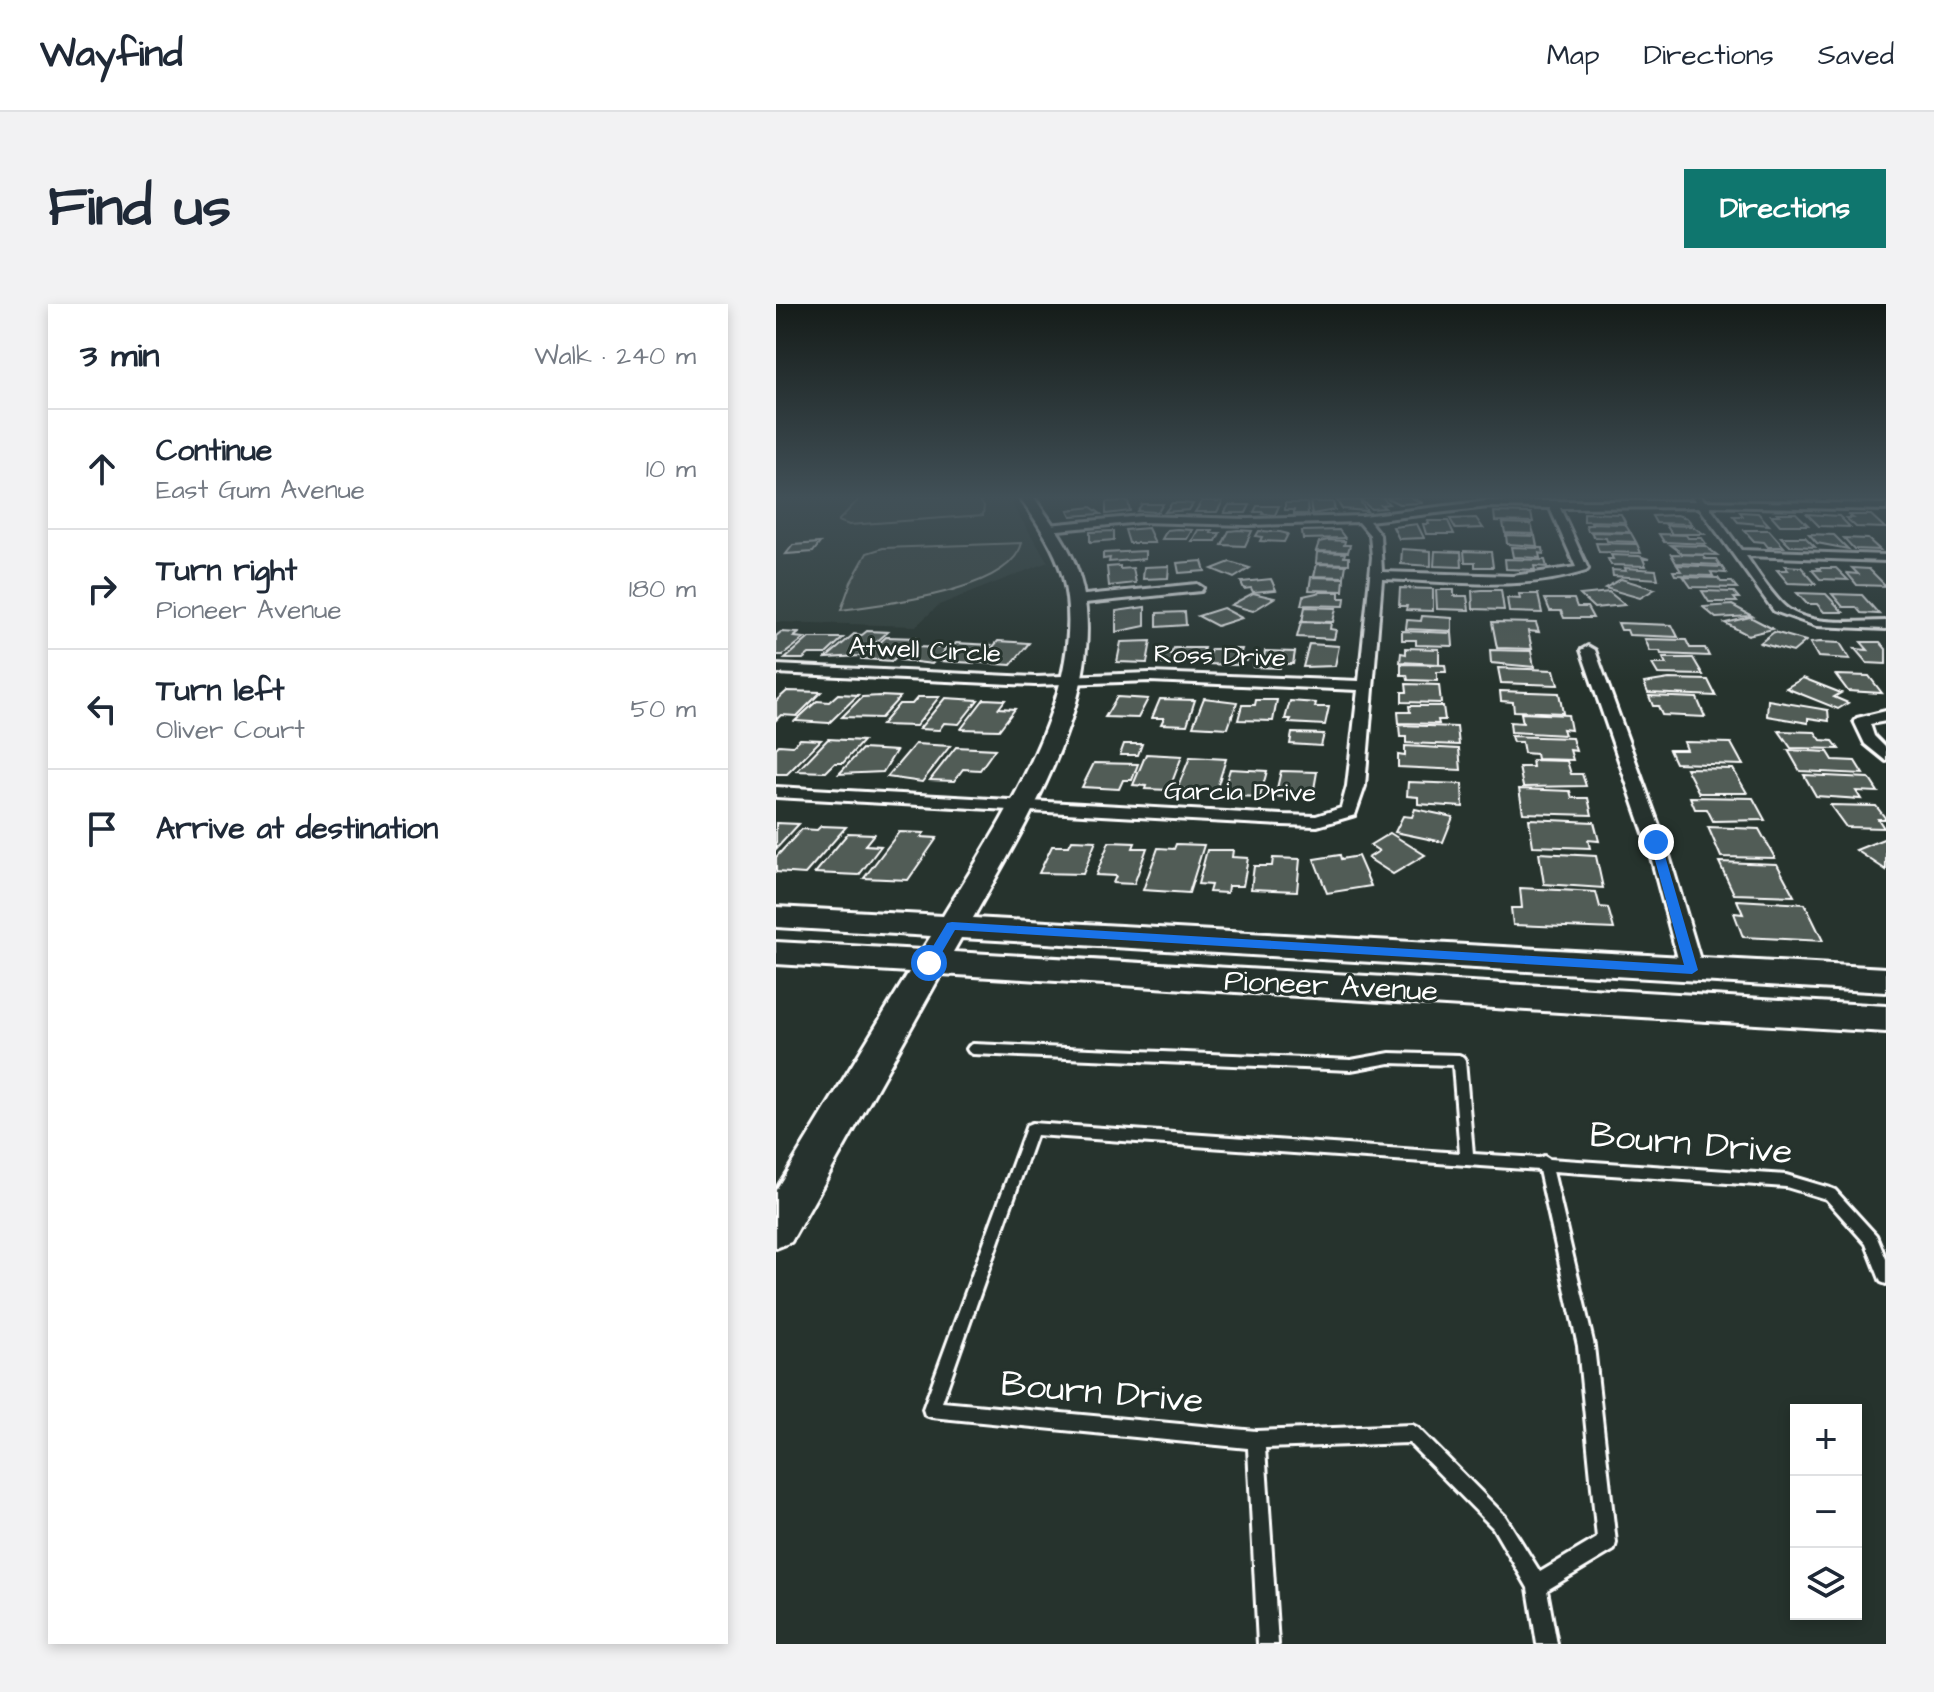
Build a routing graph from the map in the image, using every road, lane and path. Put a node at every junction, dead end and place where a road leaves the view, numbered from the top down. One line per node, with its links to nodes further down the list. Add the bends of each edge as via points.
1 (1064, 559): 7 (main road)
2 (1378, 559): 5 (street, Garcia Drive)
3 (1577, 559): 5 (street, via 1582,569 1571,575)
4 (1744, 559): 8 (street, via 1778,608 1791,616 1834,625)
5 (1376, 575): 12 (street, Garcia Drive)
6 (1197, 588): 7 (street)
7 (1075, 600): 11 (main road)
8 (1886, 625)
9 (1588, 650): 21 (street, via 1656,842)
10 (776, 669): 11 (street, Atwell Circle)
11 (1071, 680): 12 (street, Ross Drive, via 1150,677); 16 (main road, via 1050,752)
12 (1366, 686): 16 (street, Garcia Drive, via 1349,811 1317,821)
13 (1886, 716): 14 (street, via 1862,721 1862,730)
14 (1886, 756)
15 (776, 792): 16 (street)
16 (1022, 807): 18 (main road)
17 (776, 917): 18 (main road, Pioneer Avenue)
18 (952, 926): 20 (main road); 21 (main road, Pioneer Avenue)
19 (776, 953): 20 (main road, Pioneer Avenue)
20 (929, 963): 23 (main road, Pioneer Avenue); 27 (main road)
21 (1692, 970): 22 (main road, Pioneer Avenue)
22 (1886, 980)
23 (1886, 1019)
24 (973, 1049): 25 (lane, via 1351,1065 1390,1058 1459,1060)
25 (1467, 1158): 26 (lane, Bourn Drive); 29 (lane, Bourn Drive, via 1032,1129 931,1409)
26 (1544, 1162): 28 (lane, Bourn Drive, via 1786,1181 1830,1194 1871,1240); 30 (lane, Bourn Drive, via 1586,1346 1607,1543)
27 (776, 1228)
28 (1886, 1277)
29 (1256, 1440): 30 (lane, Bourn Drive, via 1412,1434 1499,1522); 31 (lane)
30 (1537, 1585): 32 (lane)
31 (1268, 1644)
32 (1547, 1644)

